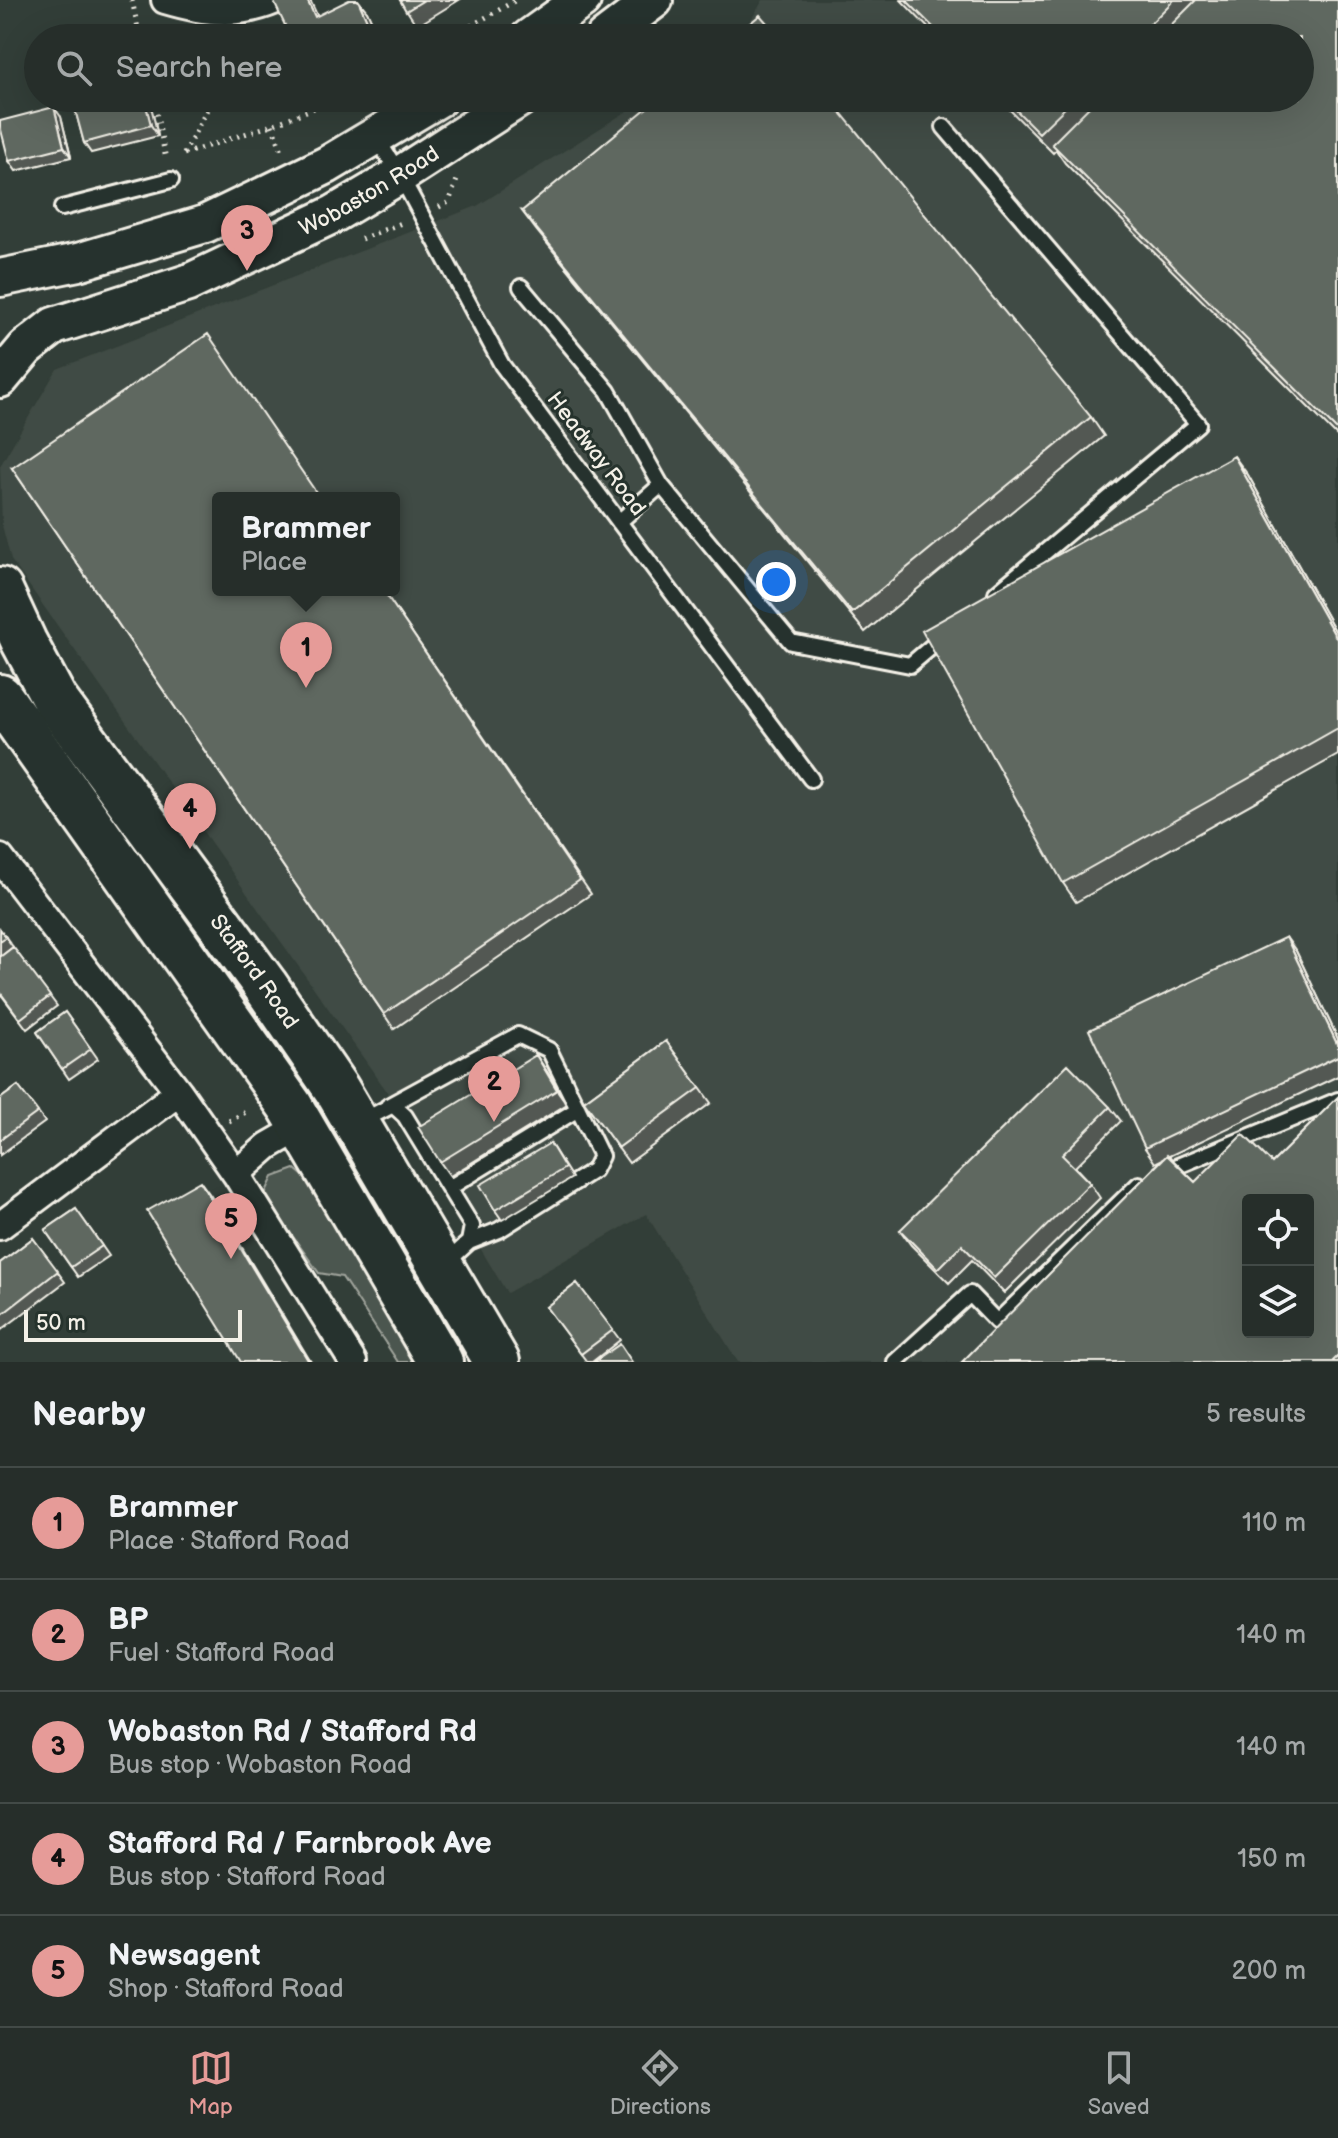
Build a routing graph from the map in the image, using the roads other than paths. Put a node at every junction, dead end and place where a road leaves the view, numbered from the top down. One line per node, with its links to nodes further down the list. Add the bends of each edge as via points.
1 (165, 0): 2 (street, via 225,13)
2 (276, 0)
3 (582, 0): 5 (street)
4 (654, 0): 6 (street)
5 (549, 24)
6 (622, 24)
7 (415, 112): 10 (street, Wobaston Road)
8 (498, 112): 11 (street, Wobaston Road)
9 (944, 127): 20 (lane, via 1198,424)
10 (375, 136): 11 (lane, Headway Road); 14 (street, Wobaston Road, via 205,224 78,262)
11 (400, 175): 16 (street, Wobaston Road, via 334,214 188,283 54,326); 18 (lane, Headway Road, via 502,365)
12 (171, 180): 13 (lane)
13 (62, 208)
14 (0, 278)
15 (521, 287): 17 (lane, via 608,391)
16 (0, 379)
17 (661, 485): 18 (lane); 21 (lane, via 791,642 910,665)
18 (619, 522): 23 (lane, Headway Road)
19 (0, 590): 25 (highway, Stafford Road, via 55,700)
20 (982, 605)
21 (958, 625)
22 (0, 697): 30 (highway)
23 (811, 779)
24 (0, 858): 26 (street)
25 (265, 985): 29 (highway, Stafford Road); 30 (highway, via 270,1027 313,1093 317,1108)
26 (179, 1092): 31 (street); 33 (street)
27 (1338, 1100): 38 (lane, via 1144,1180 997,1322 970,1294)
28 (578, 1109): 29 (lane, via 549,1050 518,1035); 32 (lane); 34 (lane, via 601,1156 594,1170)
29 (373, 1114): 32 (lane, via 393,1105 405,1116); 34 (highway, Stafford Road)
30 (301, 1127): 31 (street); 36 (highway)
31 (236, 1174): 35 (street)
32 (449, 1188): 34 (lane, via 472,1226)
33 (0, 1226)
34 (455, 1255): 37 (highway, Stafford Road)
35 (353, 1362)
36 (440, 1362)
37 (497, 1362)
38 (895, 1362)

